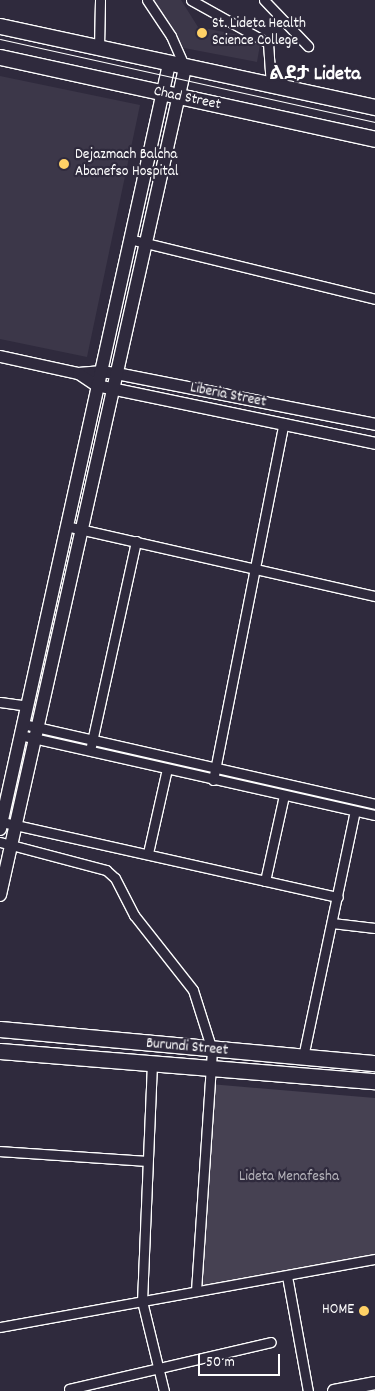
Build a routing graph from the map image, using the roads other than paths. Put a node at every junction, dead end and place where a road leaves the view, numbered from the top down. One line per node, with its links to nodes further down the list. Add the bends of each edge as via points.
1 (100, 0): 7 (street)
2 (147, 0): 9 (street)
3 (191, 0): 10 (street, via 268,43)
4 (266, 0): 6 (street)
5 (0, 26): 7 (main road, Chad Street)
6 (308, 46)
7 (99, 48): 9 (main road, Chad Street)
8 (0, 57): 11 (main road, Chad Street)
9 (178, 63): 10 (main road, Chad Street); 11 (main road); 12 (main road)
10 (271, 86): 13 (main road, Chad Street)
11 (162, 94): 12 (main road, Chad Street); 15 (main road)
12 (179, 97): 14 (main road, Chad Street); 16 (main road)
13 (375, 107)
14 (375, 139)
15 (129, 239): 16 (street); 19 (main road)
16 (145, 244): 17 (street); 21 (main road)
17 (375, 299)
18 (0, 356): 20 (street, Liberia Street)
19 (100, 370): 20 (street, Liberia Street); 21 (street, Liberia Street); 22 (main road)
20 (78, 373): 22 (street, Liberia Street)
21 (116, 373): 23 (main road); 24 (street, Liberia Street)
22 (96, 385): 23 (street, Liberia Street); 29 (main road)
23 (112, 389): 25 (street, Liberia Street); 30 (main road)
24 (350, 419): 26 (street, Liberia Street); 27 (street)
25 (284, 423): 27 (street, Liberia Street); 32 (street)
26 (375, 424)
27 (347, 437): 28 (street, Liberia Street)
28 (375, 443)
29 (66, 526): 30 (street); 35 (main road)
30 (81, 529): 31 (street); 37 (main road)
31 (136, 540): 32 (street); 38 (street)
32 (255, 566): 33 (street); 41 (street)
33 (375, 596)
34 (0, 702): 35 (street)
35 (27, 706): 36 (main road)
36 (22, 730): 37 (street); 48 (main road)
37 (36, 733): 38 (street); 39 (street); 47 (main road)
38 (92, 741): 39 (street); 41 (street)
39 (90, 751): 40 (street)
40 (167, 769): 42 (street); 50 (street)
41 (215, 769): 42 (street); 44 (street)
42 (213, 780): 43 (street)
43 (284, 794): 45 (street); 51 (street)
44 (375, 804)
45 (355, 811): 46 (street); 53 (street)
46 (375, 815)
47 (15, 825): 48 (street); 49 (main road); 50 (street)
48 (1, 826)
49 (6, 843): 52 (main road); 57 (street, via 106,870 115,878 134,915 193,990)
50 (148, 853): 51 (street)
51 (265, 880): 53 (street)
52 (0, 895)
53 (338, 897): 54 (street)
54 (332, 923): 55 (street); 59 (street)
55 (375, 928)
56 (0, 1029): 57 (main road, Burundi Street)
57 (212, 1050): 59 (main road, Burundi Street); 62 (street)
58 (0, 1051): 60 (main road, Burundi Street)
59 (304, 1057): 61 (main road, Burundi Street)
60 (152, 1063): 62 (main road, Burundi Street); 65 (street)
61 (375, 1063)
62 (211, 1067): 63 (main road, Burundi Street); 68 (street)
63 (375, 1082)
64 (0, 1151): 65 (street)
65 (148, 1161): 69 (street)
66 (375, 1259): 67 (street)
67 (287, 1276): 68 (street); 77 (street)
68 (196, 1290): 69 (street)
69 (142, 1301): 70 (street); 72 (street)
70 (0, 1327)
71 (271, 1342): 72 (street)
72 (158, 1366): 74 (street); 76 (street)
73 (375, 1382): 75 (main road)
74 (69, 1388)
75 (342, 1390)
76 (164, 1391)
77 (308, 1391)

